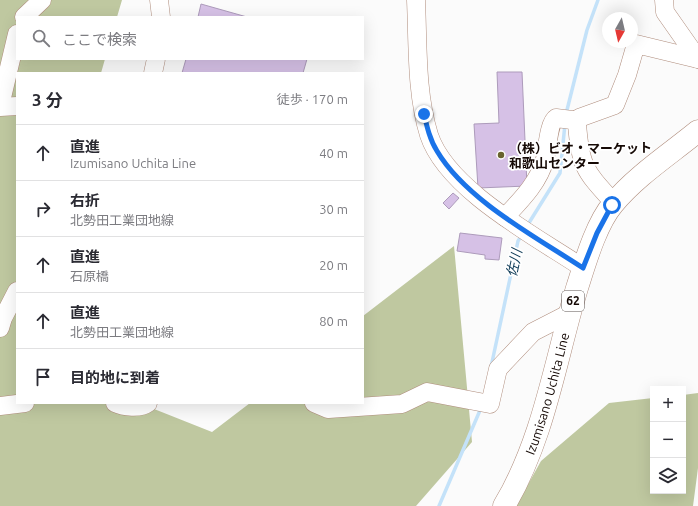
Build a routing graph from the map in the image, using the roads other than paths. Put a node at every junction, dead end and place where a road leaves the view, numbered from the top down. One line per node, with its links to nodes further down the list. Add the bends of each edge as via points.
1 (42, 0): 5 (street)
2 (159, 0): 6 (street)
3 (416, 0): 16 (street, via 421,96 430,137 453,174 478,197)
4 (664, 0): 8 (street, via 665,12)
5 (25, 16)
6 (161, 16)
7 (16, 38): 12 (street)
8 (698, 59): 13 (street, via 636,44 615,105)
9 (156, 60): 10 (street)
10 (152, 72)
11 (16, 106): 12 (street)
12 (0, 107)
13 (570, 120): 15 (street, via 586,171); 16 (street, via 554,119 545,160)
14 (698, 131): 15 (main road, Izumisano Uchita Line / 62, via 642,176)
15 (614, 203): 17 (main road, Izumisano Uchita Line / 62, via 597,233)
16 (510, 220): 17 (street)
17 (583, 268): 19 (main road, Izumisano Uchita Line / 62)
18 (16, 293): 20 (street)
19 (570, 313): 24 (street, via 533,332 498,369 482,403 427,392 402,404 328,409); 26 (main road, Izumisano Uchita Line / 62, via 542,419 530,454)
20 (0, 328)
21 (17, 404): 25 (street)
22 (120, 404): 23 (street, via 134,407)
23 (147, 404)
24 (316, 404)
25 (0, 406)
26 (504, 506)

